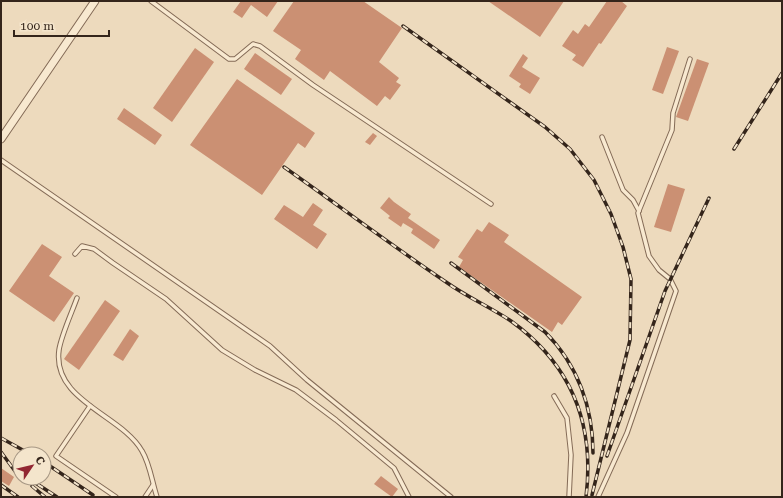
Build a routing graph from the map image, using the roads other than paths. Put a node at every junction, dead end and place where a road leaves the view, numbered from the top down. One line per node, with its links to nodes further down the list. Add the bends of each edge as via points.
1 (95, 1): 5 (street)
2 (151, 1): 7 (lane, via 229,59 235,59 253,44 260,46 312,85)
3 (690, 59): 8 (lane, via 673,112 672,130)
4 (602, 136): 8 (lane, via 623,190)
5 (1, 139)
6 (1, 160): 18 (lane, via 270,346 306,380)
7 (491, 204)
8 (639, 211): 20 (lane, via 650,256 659,270 670,279 676,291 627,434)
9 (75, 254): 17 (lane, via 82,246 94,249 166,299 222,350 296,390 394,468)
10 (77, 298): 12 (lane, via 59,350 60,370 68,387)
11 (554, 396): 19 (lane, via 567,418 571,455)
12 (90, 406): 13 (lane, via 131,438 142,450); 14 (lane, via 56,456)
13 (153, 485): 15 (lane); 16 (lane)
14 (116, 497)
15 (145, 497)
16 (156, 497)
17 (409, 497)
18 (451, 497)
19 (569, 497)
20 (598, 497)

